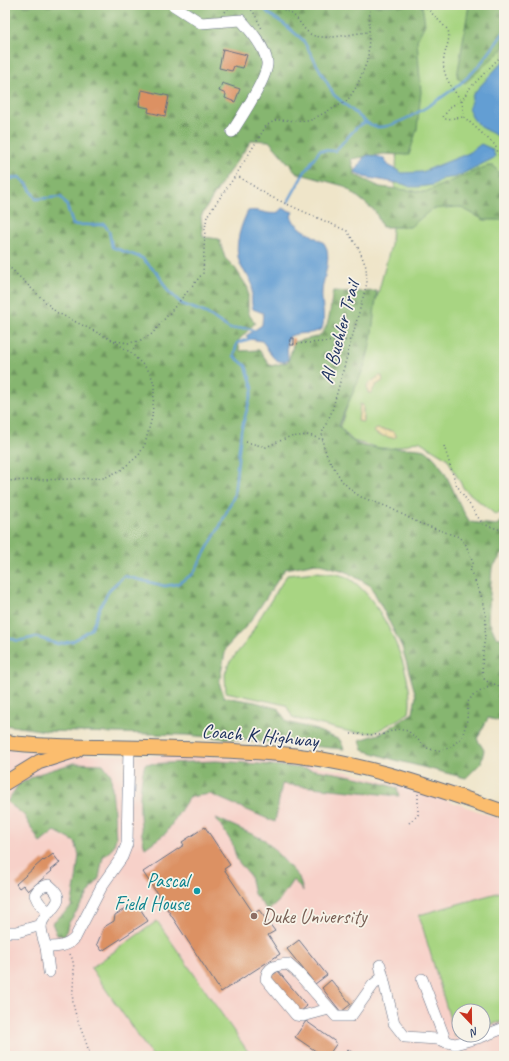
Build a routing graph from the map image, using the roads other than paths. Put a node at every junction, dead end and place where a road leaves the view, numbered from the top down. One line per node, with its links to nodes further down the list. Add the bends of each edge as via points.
1 (173, 5): 2 (lane, via 202,24 241,20 251,30 264,55 267,63 264,75)
2 (232, 132)
3 (5, 742): 4 (main road, Coach K Highway, via 42,746)
4 (89, 746): 5 (main road, Coach K Highway); 6 (main road, via 39,762)
5 (129, 748): 7 (main road, Coach K Highway, via 237,751 297,756 370,769 418,782); 11 (lane, via 128,844 122,857 102,884 75,938 65,945)
6 (5, 783)
7 (504, 812)
8 (50, 912): 9 (lane)
9 (41, 925): 10 (lane, via 17,932); 11 (lane)
10 (5, 932)
11 (46, 947): 13 (lane)
12 (380, 965): 14 (lane)
13 (49, 972)
14 (383, 977): 16 (lane, via 373,985 351,1016 336,1016); 18 (lane, via 394,1023 405,1036)
15 (422, 979): 18 (lane)
16 (329, 1010): 16 (lane, via 288,964 271,967 266,973 266,979 296,1015 303,1016)
17 (504, 1028): 18 (lane, via 462,1043)
18 (446, 1042)

